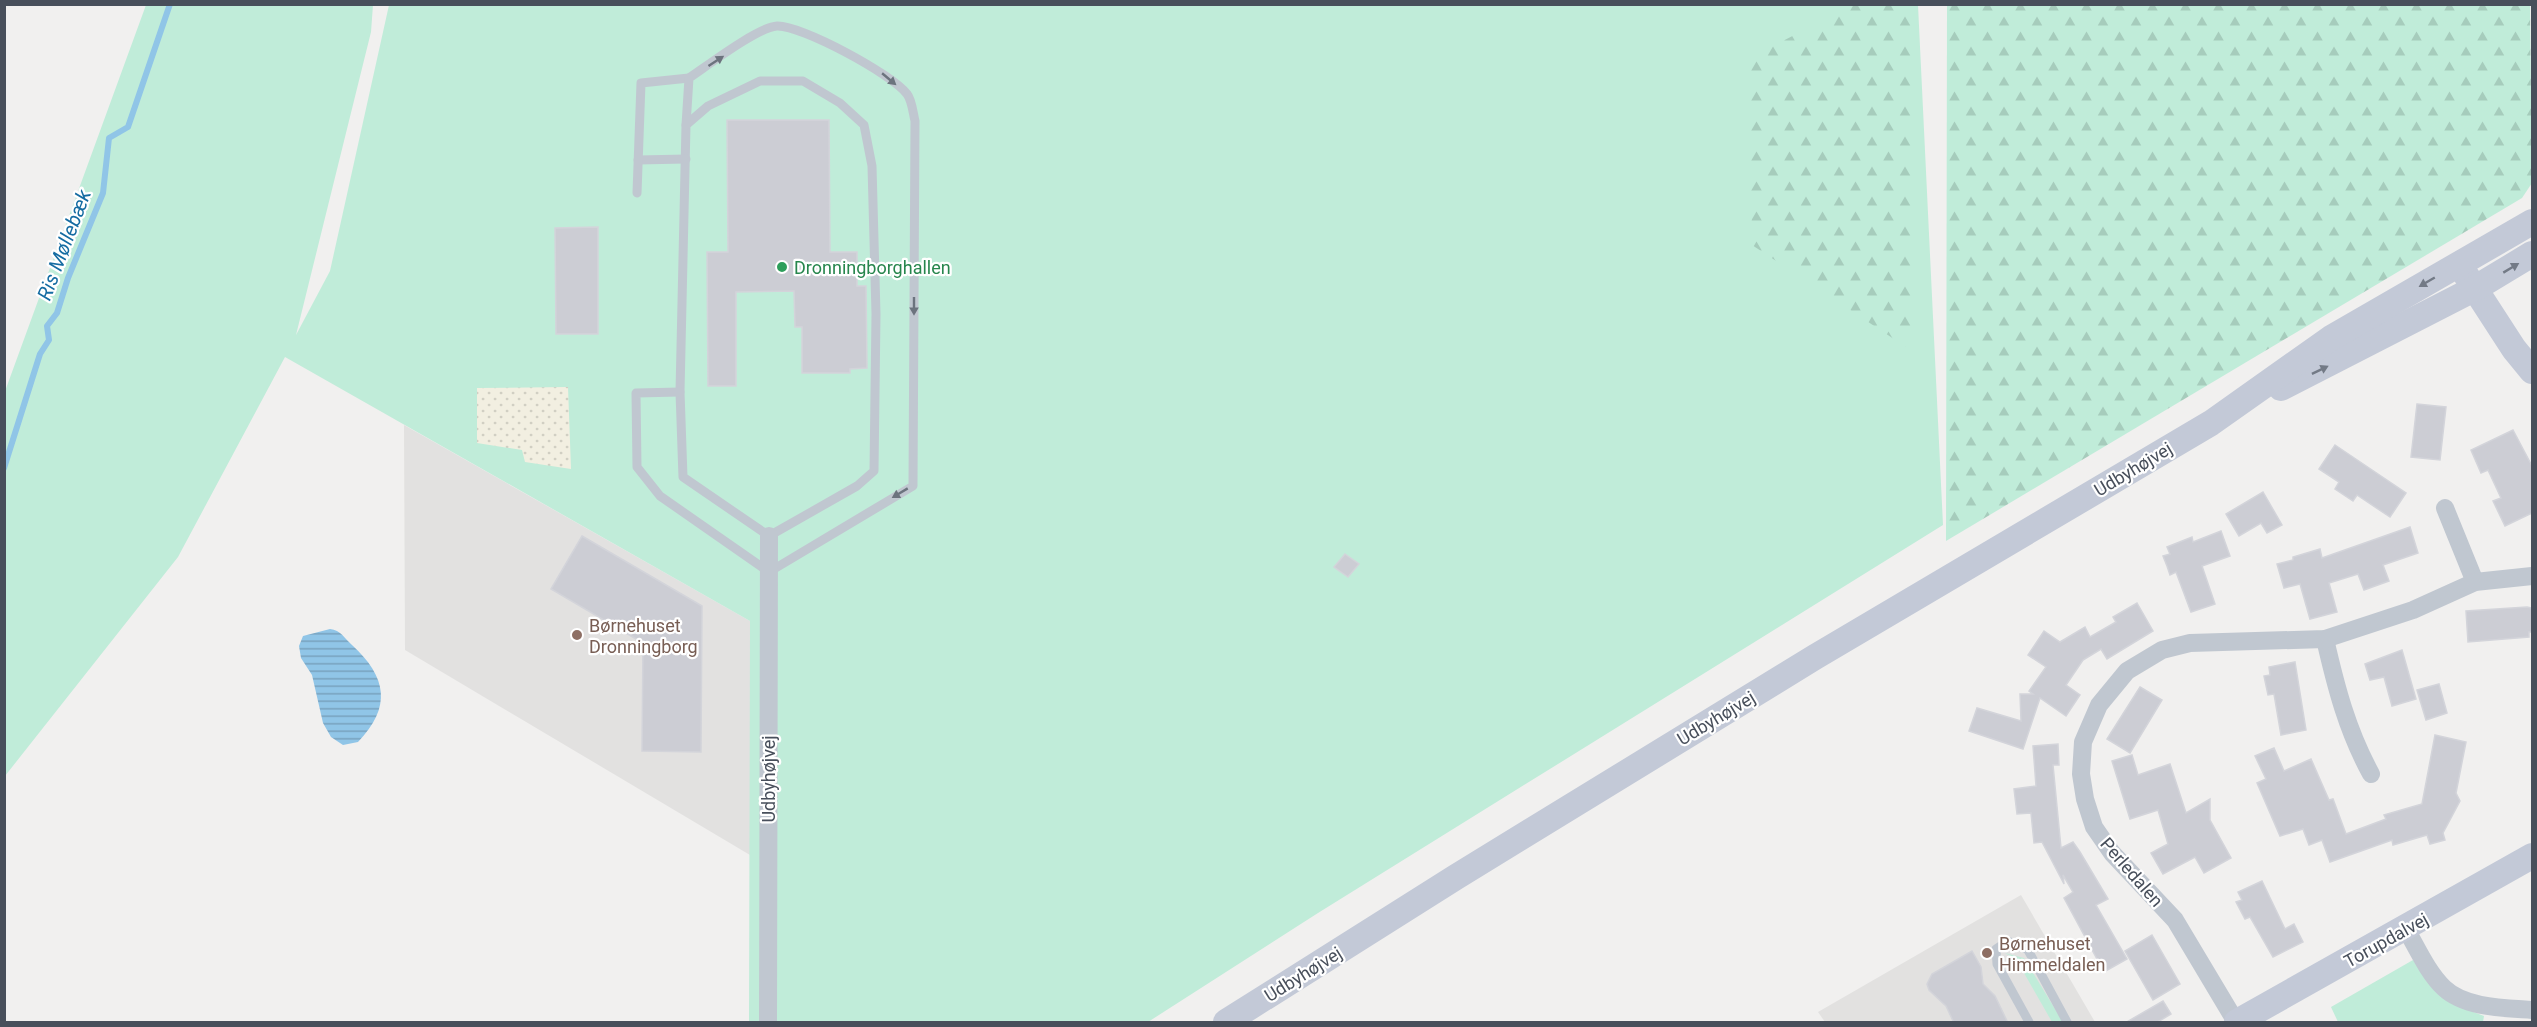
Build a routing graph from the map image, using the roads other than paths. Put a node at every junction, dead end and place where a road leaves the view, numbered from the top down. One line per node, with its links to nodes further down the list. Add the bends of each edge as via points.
1 (689, 78): 2 (lane); 4 (lane, via 641,83); 15 (lane, one-way to 15, via 758,33 777,26 796,30 882,73 908,95 915,120 913,486)
2 (686, 125): 3 (lane); 14 (lane, via 708,106 760,81 803,81 840,103 864,125 872,166 876,314 874,471 857,486)
3 (686, 159): 4 (lane); 11 (lane)
4 (638, 160): 5 (lane)
5 (637, 193)
6 (2532, 222): 8 (street, Udbyhøjvej)
7 (2532, 254): 9 (street, Udbyhøjvej, one-way to 7)
8 (2459, 264): 9 (street); 12 (street, Udbyhøjvej, one-way to 12, via 2331,338)
9 (2474, 289): 10 (street); 12 (street, Udbyhøjvej, one-way to 9)
10 (2532, 371)
11 (680, 392): 14 (lane, via 683,477); 15 (lane, via 636,393 637,467 660,495)
12 (2211, 423): 24 (street, Udbyhøjvej, via 1776,681)
13 (2445, 508): 17 (street)
14 (769, 536): 15 (street, Udbyhøjvej)
15 (769, 572): 23 (street, Udbyhøjvej)
16 (2532, 576): 17 (street, Perledalen)
17 (2475, 582): 18 (street, Perledalen, via 2413,610)
18 (2325, 639): 19 (street, via 2341,709); 27 (street, Perledalen, via 2190,643 2162,650 2143,659 2113,685 2099,705 2084,742 2081,774 2094,827 2112,853 2175,920)
19 (2371, 774)
20 (2532, 856): 21 (street, Torupdalvej)
21 (2406, 929): 22 (street, via 2444,988 2456,996 2471,1002); 27 (street, Torupdalvej)
22 (2532, 1010)
23 (768, 1023)
24 (1226, 1023)
25 (2029, 1023): 26 (lane, via 1997,964 1996,949 2008,941 2028,950)
26 (2067, 1023)
27 (2237, 1023)

